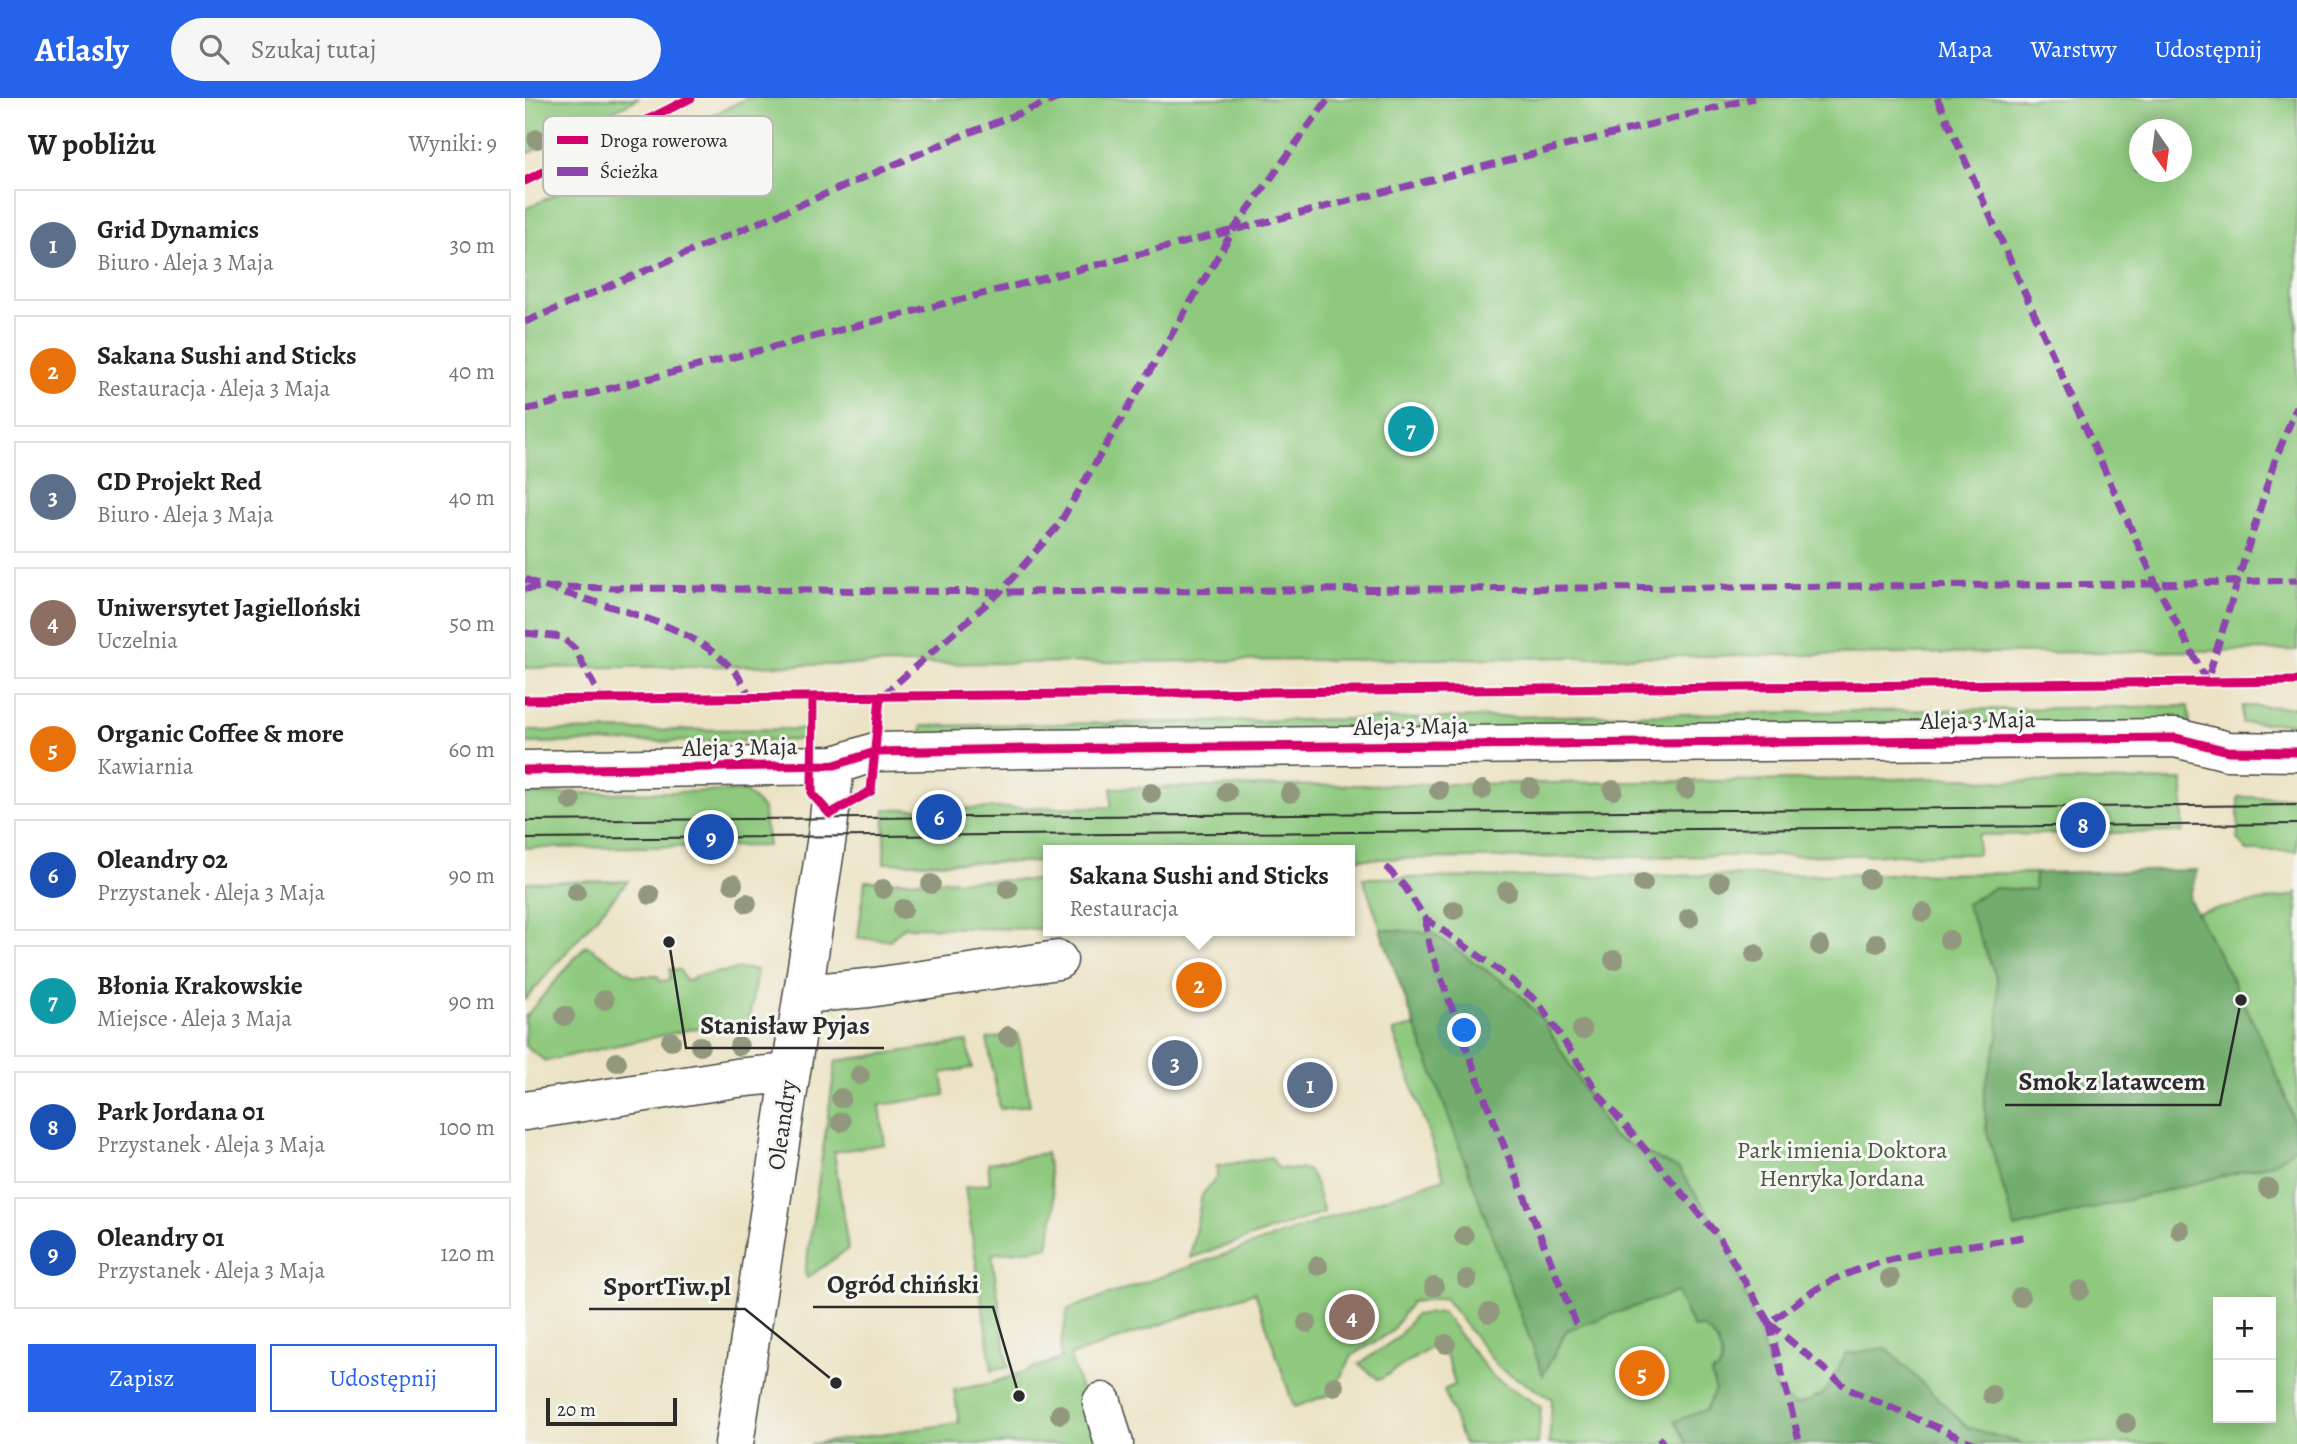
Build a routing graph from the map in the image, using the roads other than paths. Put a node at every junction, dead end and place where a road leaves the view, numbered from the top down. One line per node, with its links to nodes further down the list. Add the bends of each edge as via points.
1 (2297, 752): 2 (street, Aleja 3 Maja, via 2228,751 2176,738 2149,738 875,752)
2 (835, 765): 3 (street, Aleja 3 Maja); 5 (street, Oleandry)
3 (525, 770)
4 (1058, 960): 5 (street)
5 (803, 994): 6 (street, Oleandry)
6 (790, 1073): 7 (street, via 736,1077); 9 (street, Oleandry)
7 (525, 1111)
8 (1102, 1402): 10 (street)
9 (734, 1444)
10 (1114, 1444)

